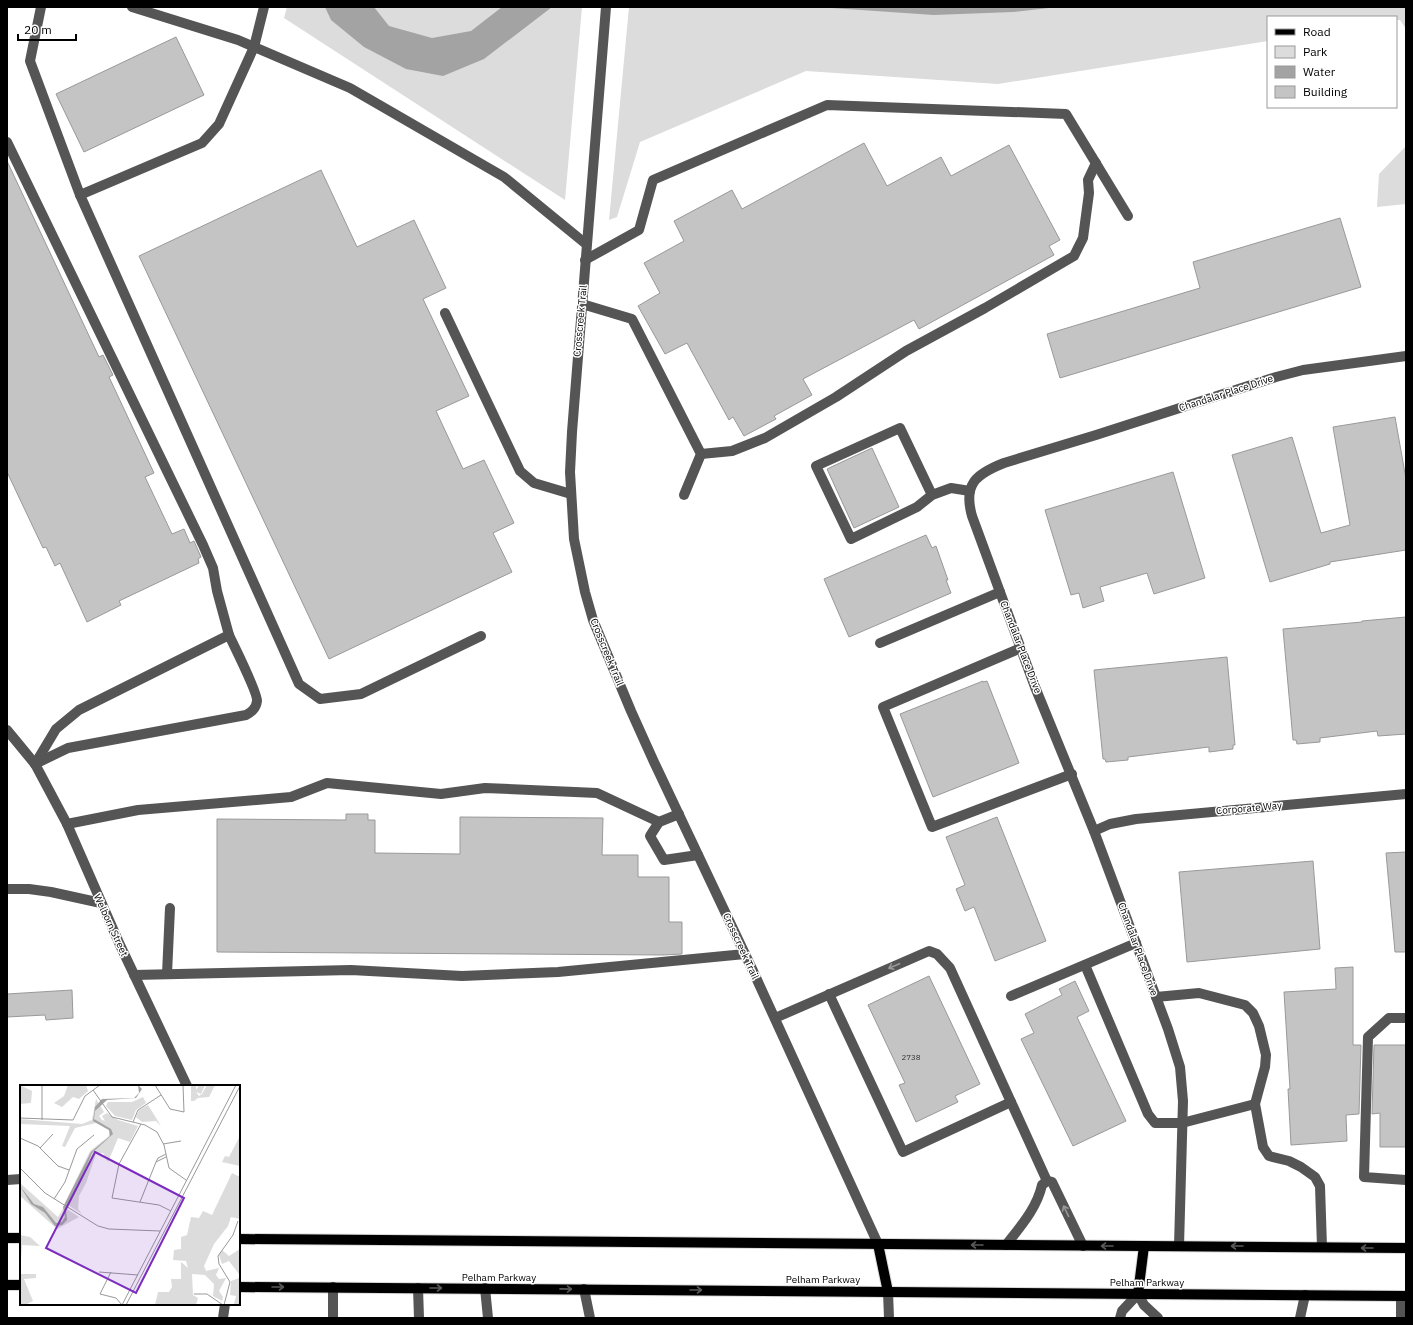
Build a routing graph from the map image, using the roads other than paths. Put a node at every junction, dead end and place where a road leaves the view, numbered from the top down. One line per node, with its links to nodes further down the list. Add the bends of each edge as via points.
1 (41, 7): 8 (street, via 30,61)
2 (132, 7): 5 (street)
3 (264, 7): 5 (street)
4 (606, 7): 10 (street, Crosscreek Trail)
5 (254, 47): 8 (street, via 219,124 202,143); 10 (street, via 350,88 504,178)
6 (7, 142): 21 (street, via 204,546 213,568)
7 (1096, 163): 9 (street); 11 (street, via 1066,114 827,105 653,180 639,230); 15 (street, via 1088,180 1084,238 1074,256 906,351 836,397 765,438 732,452)
8 (80, 195): 22 (street, via 299,684 320,699 361,694)
9 (1128, 216)
10 (586, 244): 11 (street, Crosscreek Trail)
11 (585, 260): 12 (street, Crosscreek Trail)
12 (582, 304): 15 (street, via 632,319); 17 (street, Crosscreek Trail, via 572,432)
13 (446, 313): 17 (street, via 520,471 534,483)
14 (1406, 356): 16 (street, Chandalar Place Drive, via 1304,370 1276,377 1004,462 981,475 973,483)
15 (700, 454): 18 (street)
16 (970, 492): 19 (street, via 951,488); 20 (street, Chandalar Place Drive, via 972,516)
17 (571, 494): 29 (street, Crosscreek Trail, via 574,539 593,620 631,711)
18 (684, 495)
19 (932, 495): 19 (street, via 900,428 816,466 851,539 917,507)
20 (1000, 592): 23 (street); 24 (street, Chandalar Place Drive)
21 (229, 635): 26 (street, via 79,710 56,729); 26 (street, via 258,700 254,709 246,715 68,748)
22 (481, 636)
23 (880, 643)
24 (1021, 648): 27 (street, Chandalar Place Drive); 27 (street, via 883,707 932,827)
25 (7, 730): 26 (street, Welborn Street)
26 (35, 764): 31 (street, Welborn Street)
27 (1072, 774): 32 (street, Chandalar Place Drive)
28 (1406, 794): 32 (street, Corporate Way, via 1136,819 1110,824)
29 (679, 814): 30 (street); 33 (street, Crosscreek Trail)
30 (659, 822): 31 (street, via 597,793 485,788 441,794 327,783 291,797 138,810); 33 (street, via 650,836 664,860)
31 (67, 824): 35 (street, Welborn Street)
32 (1094, 831): 37 (street, Chandalar Place Drive)
33 (698, 855): 38 (street, Crosscreek Trail)
34 (7, 889): 35 (street, via 51,892)
35 (102, 903): 41 (street, Welborn Street)
36 (170, 908): 40 (street)
37 (1136, 943): 39 (street); 44 (street, Chandalar Place Drive)
38 (745, 954): 40 (street, via 550,973 462,976 351,970); 45 (street, Crosscreek Trail)
39 (1085, 965): 43 (street); 50 (street, via 1148,1114 1155,1123)
40 (167, 974): 41 (street)
41 (134, 975): 47 (street, Welborn Street)
42 (829, 994): 45 (street); 48 (street, one-way to 42, via 950,968 937,954 930,951); 48 (street, via 903,1152)
43 (1011, 996)
44 (1156, 997): 49 (street, via 1199,993 1245,1005 1253,1013 1266,1055); 50 (street, Chandalar Place Drive, via 1180,1067)
45 (774, 1018): 58 (street, Crosscreek Trail)
46 (1406, 1018): 53 (street, via 1389,1018 1368,1037 1364,1177)
47 (187, 1085)
48 (1011, 1102): 54 (street)
49 (1255, 1104): 50 (street); 63 (street, via 1263,1147 1269,1156 1289,1161 1301,1168 1315,1177 1320,1186)
50 (1182, 1123): 62 (street, Chandalar Place Drive)
51 (20, 1179): 52 (street)
52 (7, 1180)
53 (1406, 1180)
54 (1047, 1181): 59 (street, via 1042,1185 1040,1197); 60 (street, one-way to 54, via 1052,1182)
55 (7, 1238): 56 (main road)
56 (20, 1238)
57 (240, 1239): 58 (main road)
58 (878, 1244): 59 (main road, one-way to 58); 72 (main road)
59 (1006, 1245): 60 (main road)
60 (1083, 1246): 61 (main road, one-way to 60)
61 (1144, 1246): 62 (main road); 73 (main road)
62 (1179, 1246): 63 (main road, one-way to 62)
63 (1322, 1247): 64 (main road, one-way to 63)
64 (1406, 1248)
65 (7, 1285): 66 (main road)
66 (20, 1285)
67 (240, 1287): 68 (main road, Pelham Parkway, one-way to 68)
68 (333, 1287): 69 (main road, Pelham Parkway); 78 (street)
69 (418, 1288): 70 (main road, Pelham Parkway, one-way to 70); 79 (street)
70 (485, 1288): 71 (main road, Pelham Parkway, one-way to 71); 80 (street)
71 (584, 1289): 72 (main road, Pelham Parkway, one-way to 72); 81 (street)
72 (888, 1292): 73 (main road, Pelham Parkway); 82 (street)
73 (1138, 1294): 74 (main road, Pelham Parkway); 83 (street, via 1122,1311); 84 (street, via 1144,1305)
74 (1305, 1295): 75 (main road, Pelham Parkway); 85 (street)
75 (1403, 1296): 86 (street)
76 (225, 1305): 77 (street)
77 (223, 1318)
78 (333, 1318)
79 (419, 1318)
80 (488, 1318)
81 (590, 1318)
82 (889, 1318)
83 (1120, 1318)
84 (1158, 1318)
85 (1300, 1318)
86 (1401, 1318)

